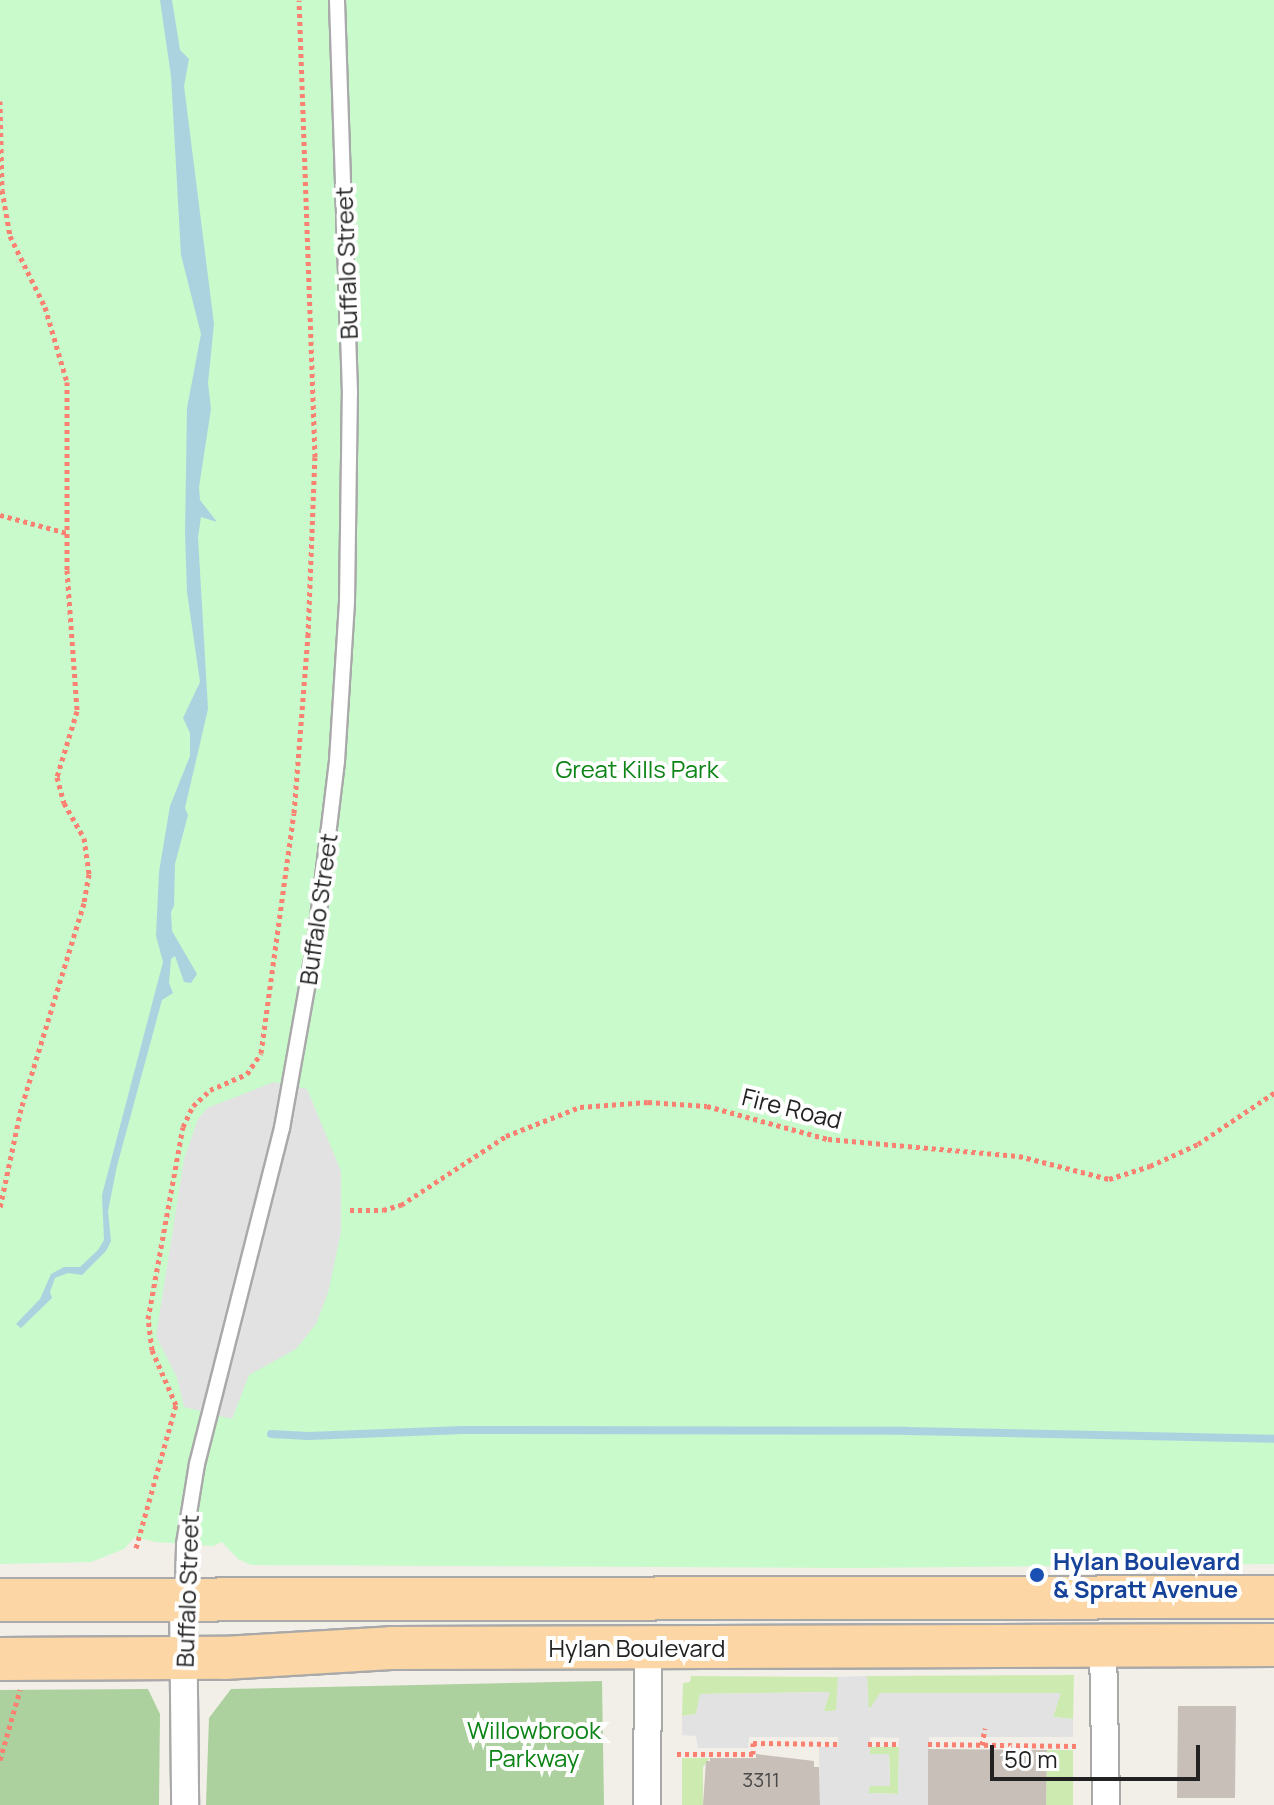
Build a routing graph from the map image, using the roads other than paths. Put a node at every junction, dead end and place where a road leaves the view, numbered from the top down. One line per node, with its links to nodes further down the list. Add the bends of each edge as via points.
1 (337, 0): 3 (lane, Buffalo Street, via 350,393 347,601 337,761 315,943 282,1128 197,1464 184,1544)
2 (1274, 1597): 3 (main road, Hylan Boulevard)
3 (183, 1598): 4 (main road, Hylan Boulevard); 8 (street, Buffalo Street)
4 (0, 1600)
5 (1274, 1645): 6 (main road, Hylan Boulevard)
6 (1103, 1646): 7 (main road, Hylan Boulevard); 12 (street)
7 (648, 1648): 8 (main road, Hylan Boulevard, via 391,1648); 11 (street)
8 (183, 1658): 9 (main road, Hylan Boulevard); 10 (street, Buffalo Street)
9 (10, 1672)
10 (185, 1805)
11 (647, 1805)
12 (1106, 1805)

